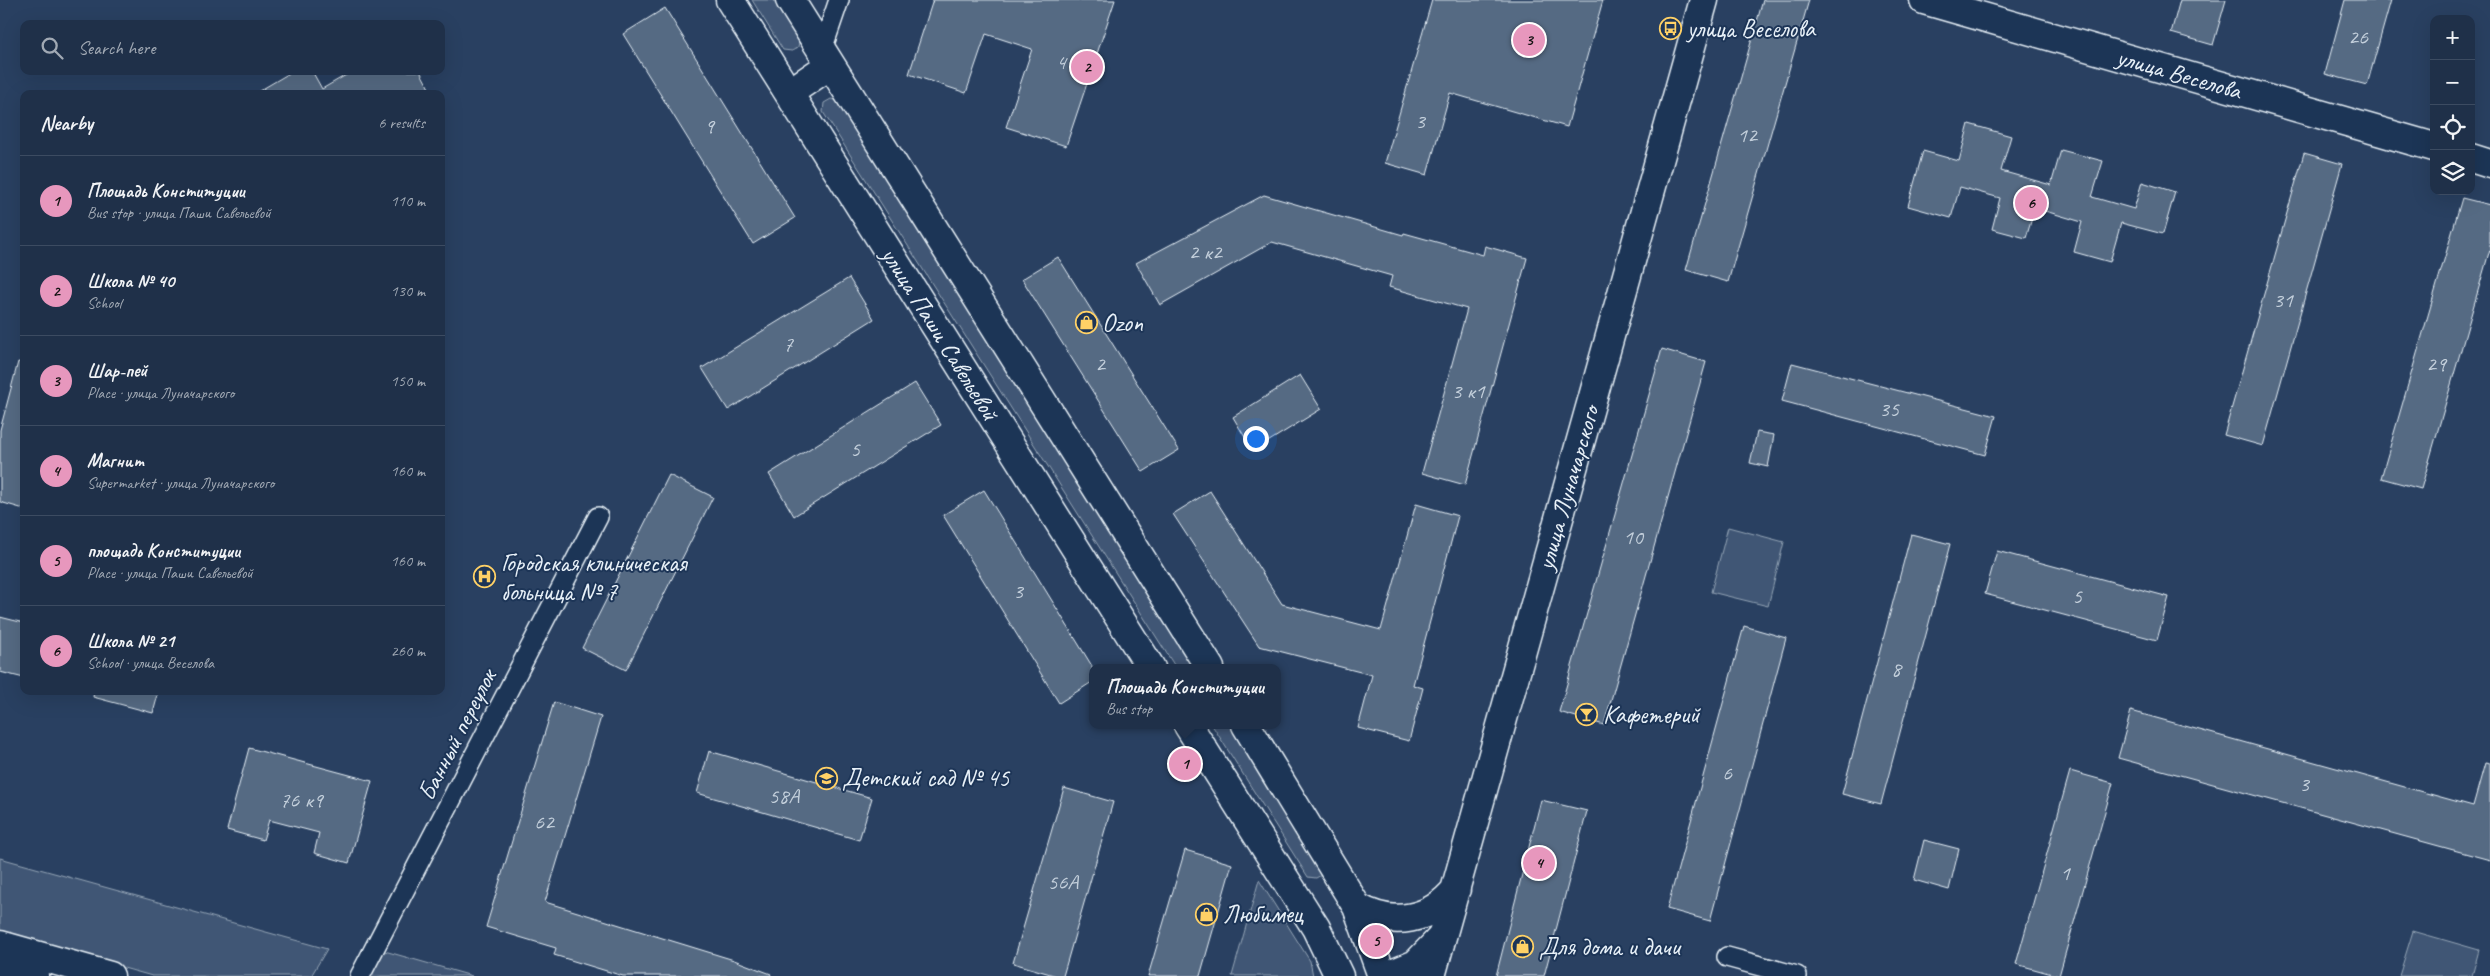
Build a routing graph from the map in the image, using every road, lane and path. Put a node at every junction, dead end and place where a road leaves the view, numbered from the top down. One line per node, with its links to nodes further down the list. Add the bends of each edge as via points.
1 (730, 0): 7 (main road, улица Паши Савельевой)
2 (790, 0): 6 (main road, улица Паши Савельевой)
3 (839, 0): 6 (street)
4 (1704, 0): 16 (main road, улица Луначарского)
5 (1924, 0): 8 (main road, улица Веселова)
6 (826, 57): 7 (main road); 13 (main road, улица Паши Савельевой)
7 (789, 93): 12 (main road, улица Паши Савельевой)
8 (2430, 147)
9 (2475, 159): 10 (main road)
10 (2490, 164)
11 (598, 517): 25 (street, Банный переулок)
12 (1148, 664)
13 (1207, 664)
14 (1191, 729): 22 (main road, via 1316,928)
15 (1248, 729): 17 (main road)
16 (1456, 889): 17 (main road, via 1437,908 1411,918 1383,918); 18 (main road, улица Луначарского)
17 (1357, 907): 26 (main road)
18 (1444, 933): 27 (main road, via 1416,964); 28 (main road, улица Луначарского)
19 (0, 945): 24 (main road)
20 (1727, 957): 29 (street)
21 (0, 966): 23 (main road)
22 (1340, 975)
23 (34, 976)
24 (108, 976)
25 (360, 976)
26 (1382, 976)
27 (1386, 976)
28 (1431, 976)
29 (1796, 976)

